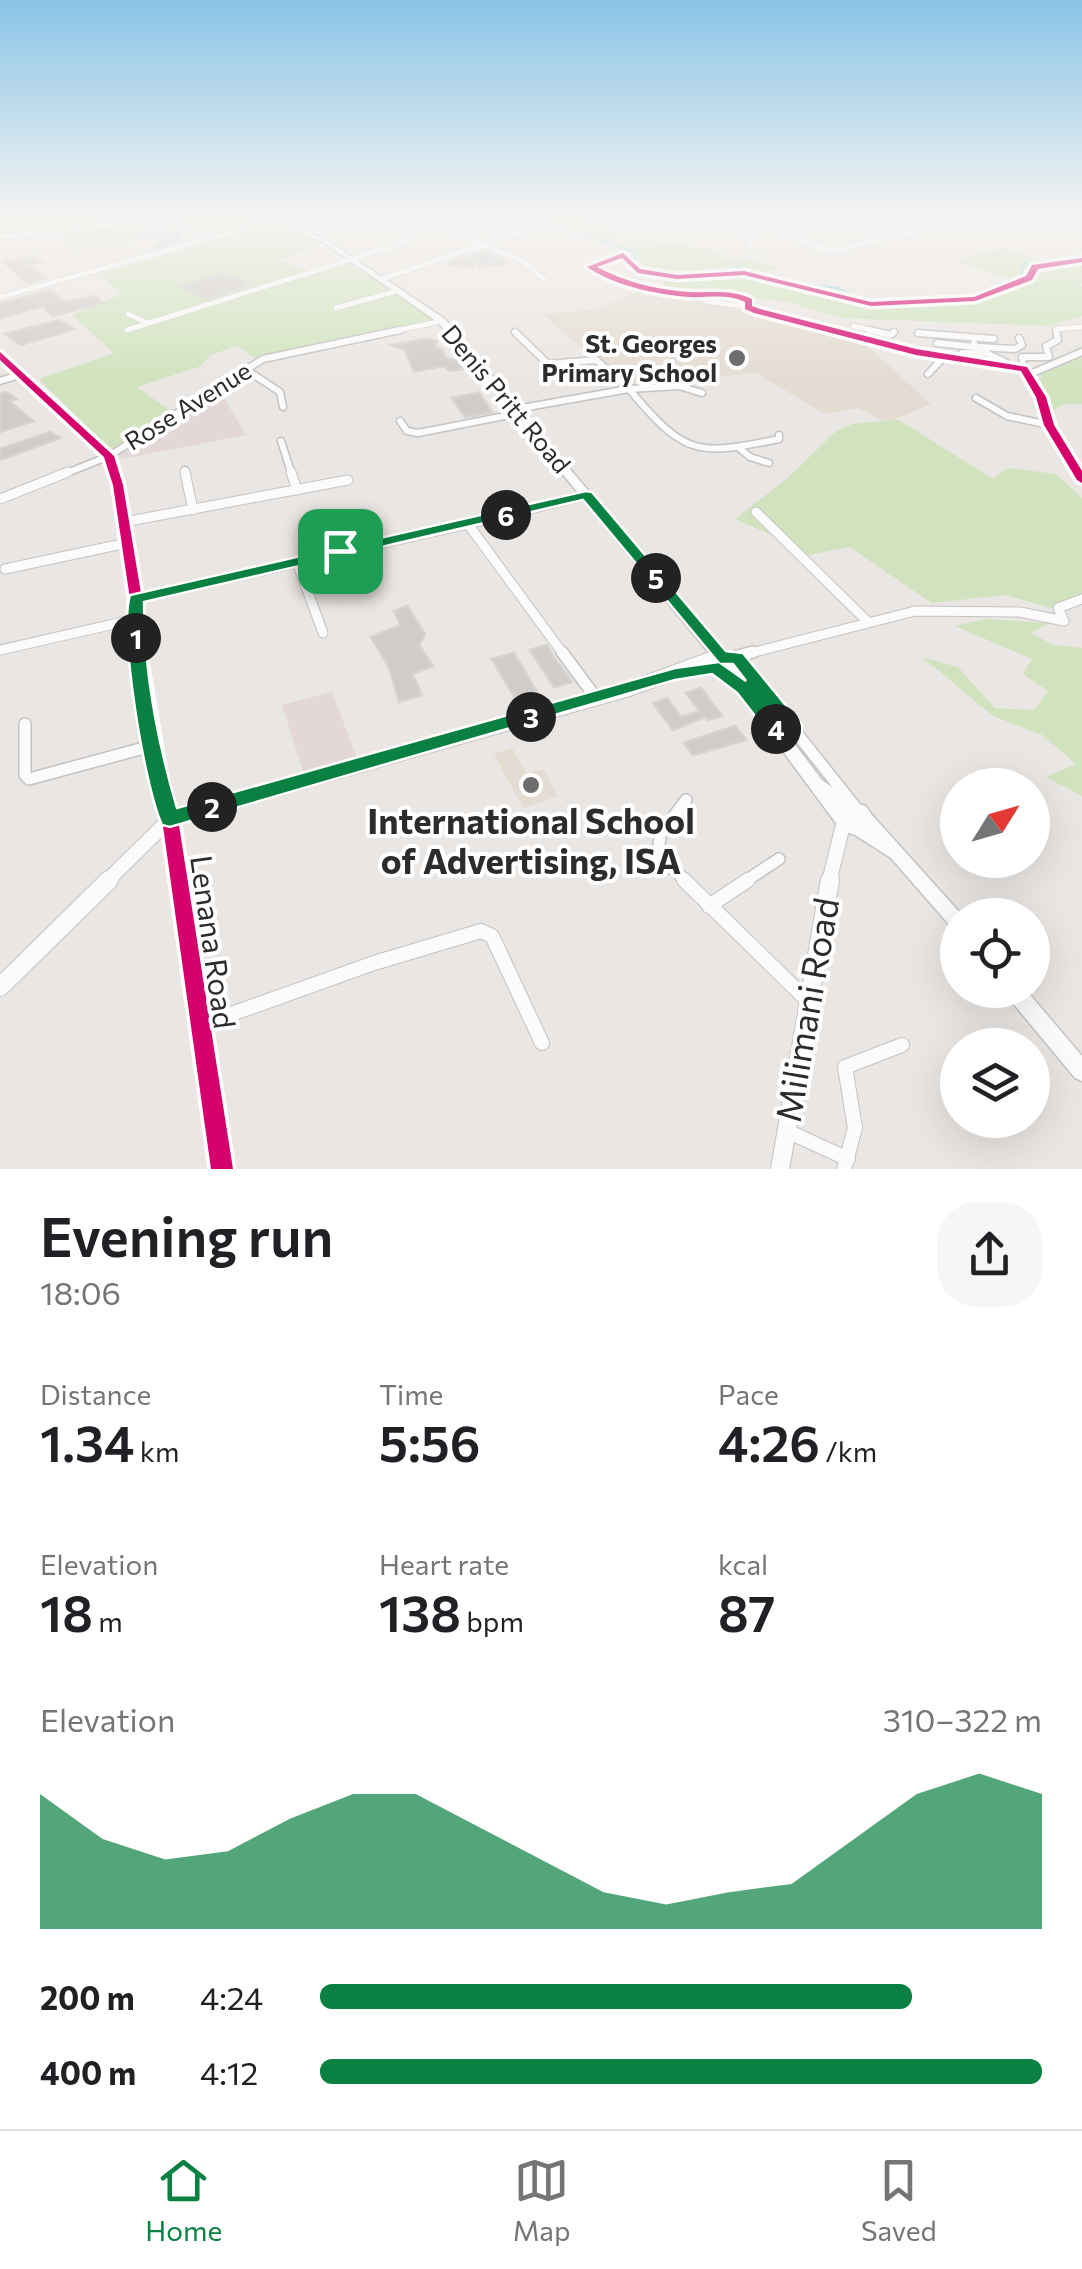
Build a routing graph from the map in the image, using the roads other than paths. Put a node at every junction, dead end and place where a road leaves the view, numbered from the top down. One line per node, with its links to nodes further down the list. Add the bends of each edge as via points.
1 (83, 274): 14 (street)
2 (309, 274): 20 (street)
3 (373, 274): 10 (main road, Denis Pritt Road)
4 (397, 274): 10 (street)
5 (538, 274): 11 (street)
6 (613, 274): 13 (street)
7 (655, 274): 9 (street)
8 (1031, 274): 9 (street, via 975,298 872,304 744,274)
9 (676, 278): 13 (street, via 661,285)
10 (381, 279): 12 (main road, Denis Pritt Road)
11 (546, 280)
12 (397, 290): 17 (street); 19 (main road, Denis Pritt Road)
13 (667, 290): 16 (street, via 735,295)
14 (0, 297)
15 (705, 300): 16 (street)
16 (748, 307): 29 (street)
17 (336, 308)
18 (128, 314): 20 (street)
19 (442, 322): 42 (street, Rose Avenue, via 272,355); 51 (main road, Denis Pritt Road)
20 (150, 323): 23 (street)
21 (853, 326): 29 (street, via 892,334)
22 (1082, 327): 37 (street, via 1056,328 1058,340 1046,346 1049,357)
23 (126, 330)
24 (515, 332): 47 (street, via 548,364 596,360)
25 (919, 336): 26 (street); 31 (street)
26 (972, 337): 27 (street); 32 (street)
27 (994, 338)
28 (1020, 338): 32 (street, via 1015,349)
29 (880, 343): 36 (street)
30 (937, 344): 31 (street)
31 (964, 346): 32 (street)
32 (976, 350): 38 (street); 41 (street)
33 (1082, 352): 39 (street)
34 (1004, 354): 37 (street)
35 (0, 355): 44 (street)
36 (944, 356): 38 (street); 45 (street)
37 (1022, 357): 43 (street)
38 (961, 359): 41 (street)
39 (1064, 359): 40 (street); 43 (street)
40 (1082, 365)
41 (1013, 367): 43 (street)
42 (245, 369): 50 (street, via 280,392); 57 (street, Rose Avenue)
43 (1027, 372): 53 (street)
44 (22, 374): 46 (street); 57 (street)
45 (928, 374)
46 (0, 381)
47 (629, 389): 48 (street, via 679,386); 51 (street); 56 (street, via 690,448)
48 (702, 393)
49 (976, 398): 53 (street, via 1007,416)
50 (283, 407)
51 (518, 411): 52 (street, via 418,433); 63 (main road, Denis Pritt Road)
52 (400, 421)
53 (1049, 425): 61 (street)
54 (778, 435): 56 (street)
55 (280, 441): 62 (street)
56 (739, 448): 58 (street)
57 (110, 456): 64 (street, Rose Avenue); 67 (street, Lenana Road)
58 (769, 462)
59 (186, 470): 65 (street)
60 (348, 480): 62 (street)
61 (1082, 480)
62 (297, 490): 65 (street)
63 (586, 495): 68 (street); 78 (main road, Denis Pritt Road)
64 (0, 499)
65 (193, 510): 67 (street)
66 (756, 512): 75 (street)
67 (124, 522): 69 (street, Lenana Road)
68 (468, 524): 70 (street); 79 (street)
69 (127, 543): 71 (street); 72 (street, Lenana Road)
70 (297, 562): 72 (street); 76 (street)
71 (5, 569)
72 (136, 599): 74 (street, Lenana Road)
73 (1082, 600): 75 (street, via 1058,608 1064,621 960,610)
74 (136, 619): 77 (street); 82 (street, Lenana Road)
75 (868, 622): 78 (street)
76 (323, 633)
77 (0, 650)
78 (720, 661): 79 (street); 81 (main road)
79 (596, 698): 84 (street)
80 (24, 724): 82 (street, via 29,779)
81 (788, 732): 85 (street); 85 (main road, via 828,804)
82 (155, 745): 84 (street, Lenana Road)
83 (686, 800): 88 (street, via 656,846)
84 (170, 819): 89 (street); 92 (street, Lenana Road)
85 (854, 820): 87 (main road, via 902,859); 90 (street, Milimani Road, via 837,852)
86 (779, 859): 88 (street)
87 (940, 903)
88 (709, 906): 90 (street)
89 (0, 987)
90 (810, 1003): 96 (street, Milimani Road)
91 (1029, 1008): 95 (main road)
92 (198, 1026): 93 (street, via 480,931 492,936); 98 (street, Lenana Road)
93 (542, 1042)
94 (902, 1045): 97 (street, via 845,1067 855,1128)
95 (1082, 1070)
96 (787, 1131): 97 (street); 99 (street, Milimani Road)
97 (846, 1164)
98 (222, 1169)
99 (780, 1169)

